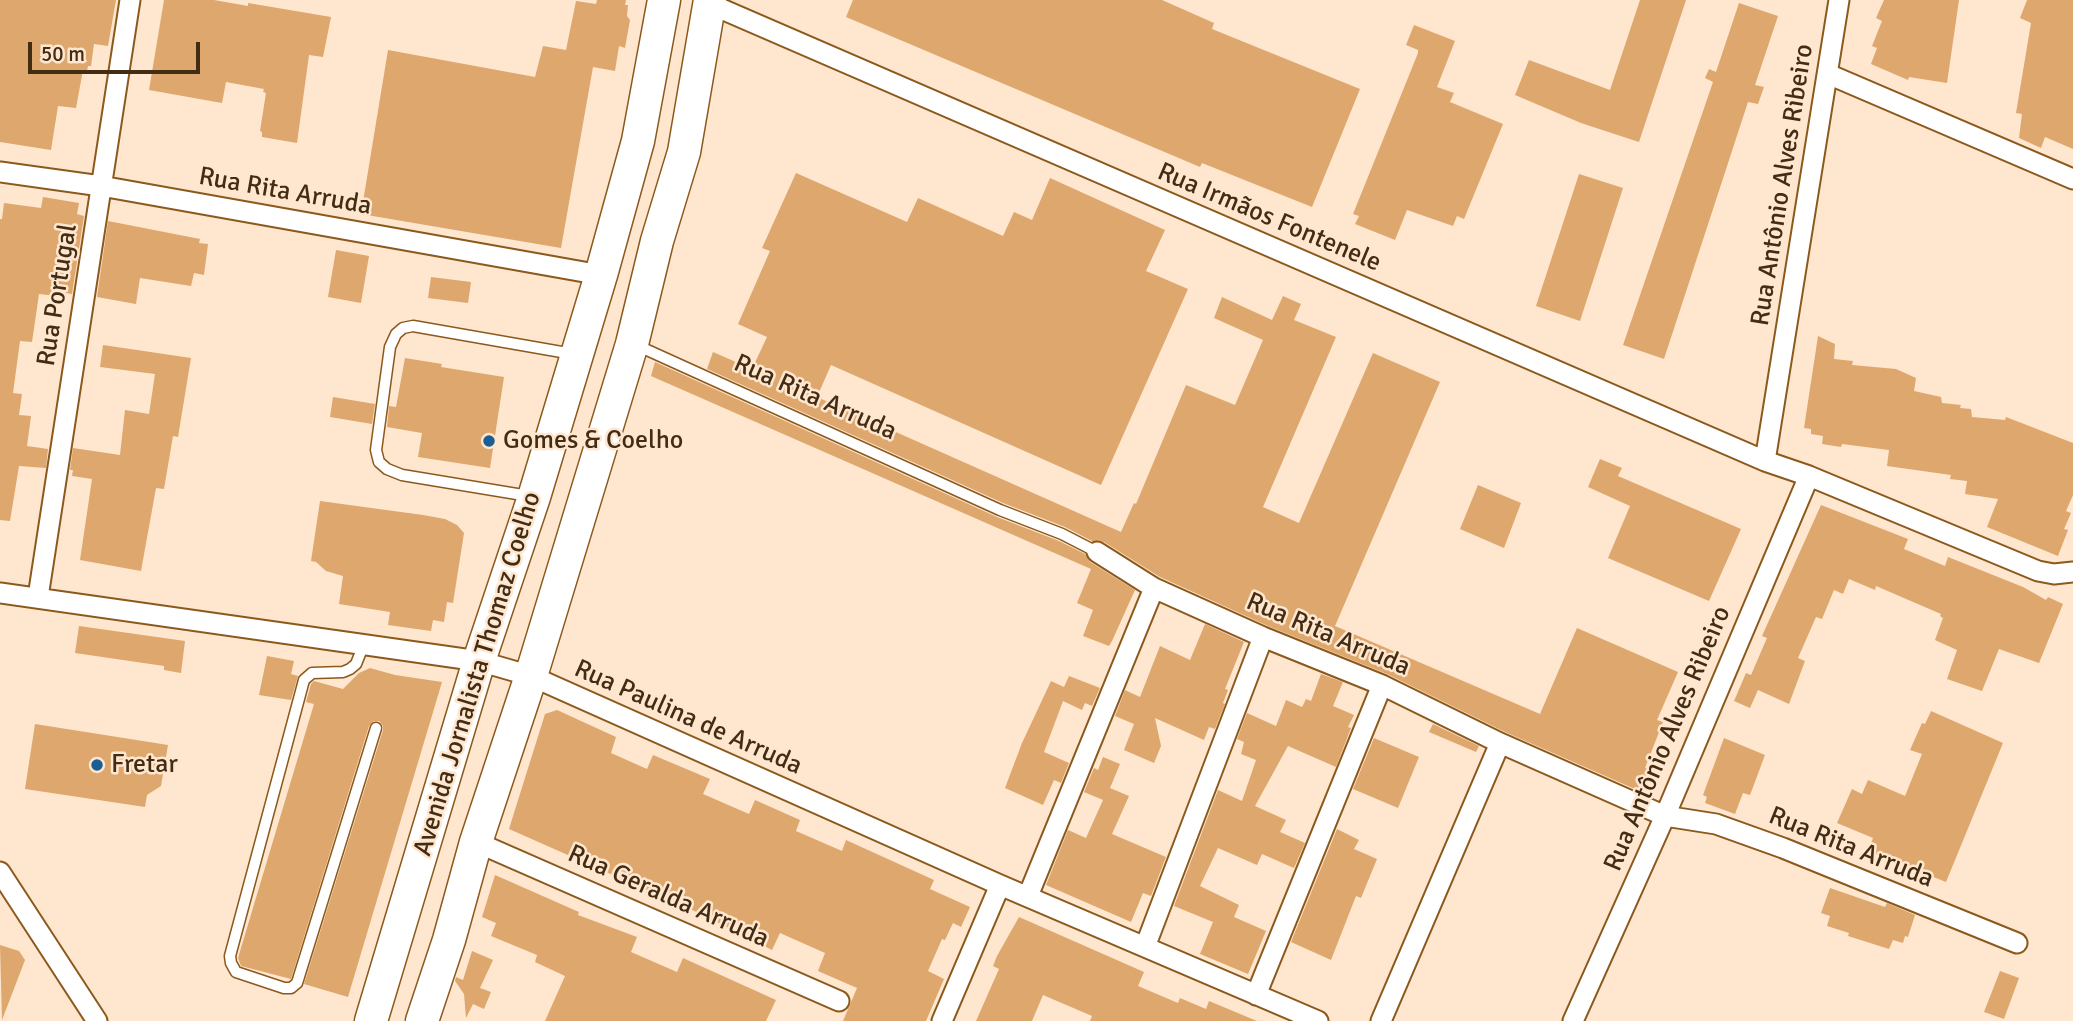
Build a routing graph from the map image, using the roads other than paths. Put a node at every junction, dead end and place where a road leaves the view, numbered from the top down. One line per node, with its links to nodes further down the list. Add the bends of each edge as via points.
1 (130, 0): 10 (street, Rua Portugal)
2 (664, 0): 6 (main road, Avenida Jornalista Thomaz Coelho)
3 (1839, 0): 5 (street, Rua Antônio Alves Ribeiro)
4 (710, 2): 7 (main road, Avenida Jornalista Thomaz Coelho); 14 (street, Rua Irmãos Fontenele)
5 (1828, 74): 9 (street); 14 (street, Rua Antônio Alves Ribeiro)
6 (638, 141): 7 (main road); 11 (main road, Avenida Jornalista Thomaz Coelho)
7 (684, 152): 12 (main road, Avenida Jornalista Thomaz Coelho)
8 (0, 172): 10 (street, Rua Rita Arruda)
9 (2073, 179)
10 (102, 186): 11 (street, Rua Rita Arruda); 21 (street, Rua Portugal)
11 (601, 275): 13 (main road, Avenida Jornalista Thomaz Coelho)
12 (632, 344): 17 (lane, Rua Rita Arruda); 25 (main road, Avenida Jornalista Thomaz Coelho)
13 (578, 354): 16 (main road, Avenida Jornalista Thomaz Coelho); 16 (lane, via 413,326 396,334 390,347 376,450 379,462 402,475)
14 (1765, 461): 15 (street, Rua Irmãos Fontenele)
15 (1810, 476): 18 (street, Rua Irmãos Fontenele, via 2038,571); 29 (street, Rua Antônio Alves Ribeiro)
16 (534, 496): 24 (main road, Avenida Jornalista Thomaz Coelho)
17 (1097, 552): 19 (street, Rua Rita Arruda)
18 (2073, 572)
19 (1154, 588): 22 (street, Rua Rita Arruda); 33 (street)
20 (0, 593): 21 (street, Rua Paulina de Arruda)
21 (38, 597): 23 (street, Rua Paulina de Arruda)
22 (1263, 637): 26 (street, Rua Rita Arruda); 37 (street)
23 (364, 643): 24 (street, Rua Paulina de Arruda); 27 (lane, via 350,669 312,673 304,680 230,956 236,972 284,988 297,983)
24 (480, 661): 25 (street, Rua Paulina de Arruda); 34 (main road, Avenida Jornalista Thomaz Coelho)
25 (531, 677): 30 (main road, Avenida Jornalista Thomaz Coelho); 32 (street, Rua Paulina de Arruda)
26 (1382, 685): 28 (street, Rua Rita Arruda); 38 (street)
27 (376, 728)
28 (1500, 743): 29 (street, Rua Rita Arruda); 45 (street)
29 (1665, 816): 36 (street, Rua Rita Arruda, via 1716,824 1783,848); 46 (street, Rua Antônio Alves Ribeiro)
30 (476, 842): 35 (main road, Avenida Jornalista Thomaz Coelho); 39 (street, Rua Geralda Arruda)
31 (0, 872): 41 (street)
32 (1000, 885): 33 (street, Rua Paulina de Arruda); 43 (street)
33 (1028, 896): 37 (street, Rua Paulina de Arruda)
34 (400, 924): 35 (main road); 42 (main road, Avenida Jornalista Thomaz Coelho)
35 (449, 940): 40 (main road, Avenida Jornalista Thomaz Coelho)
36 (2017, 943)
37 (1145, 947): 38 (street, Rua Paulina de Arruda)
38 (1256, 995): 44 (street, Rua Paulina de Arruda)
39 (839, 1001)
40 (431, 1018)
41 (97, 1021)
42 (371, 1021)
43 (942, 1021)
44 (1318, 1021)
45 (1381, 1021)
46 (1573, 1021)

